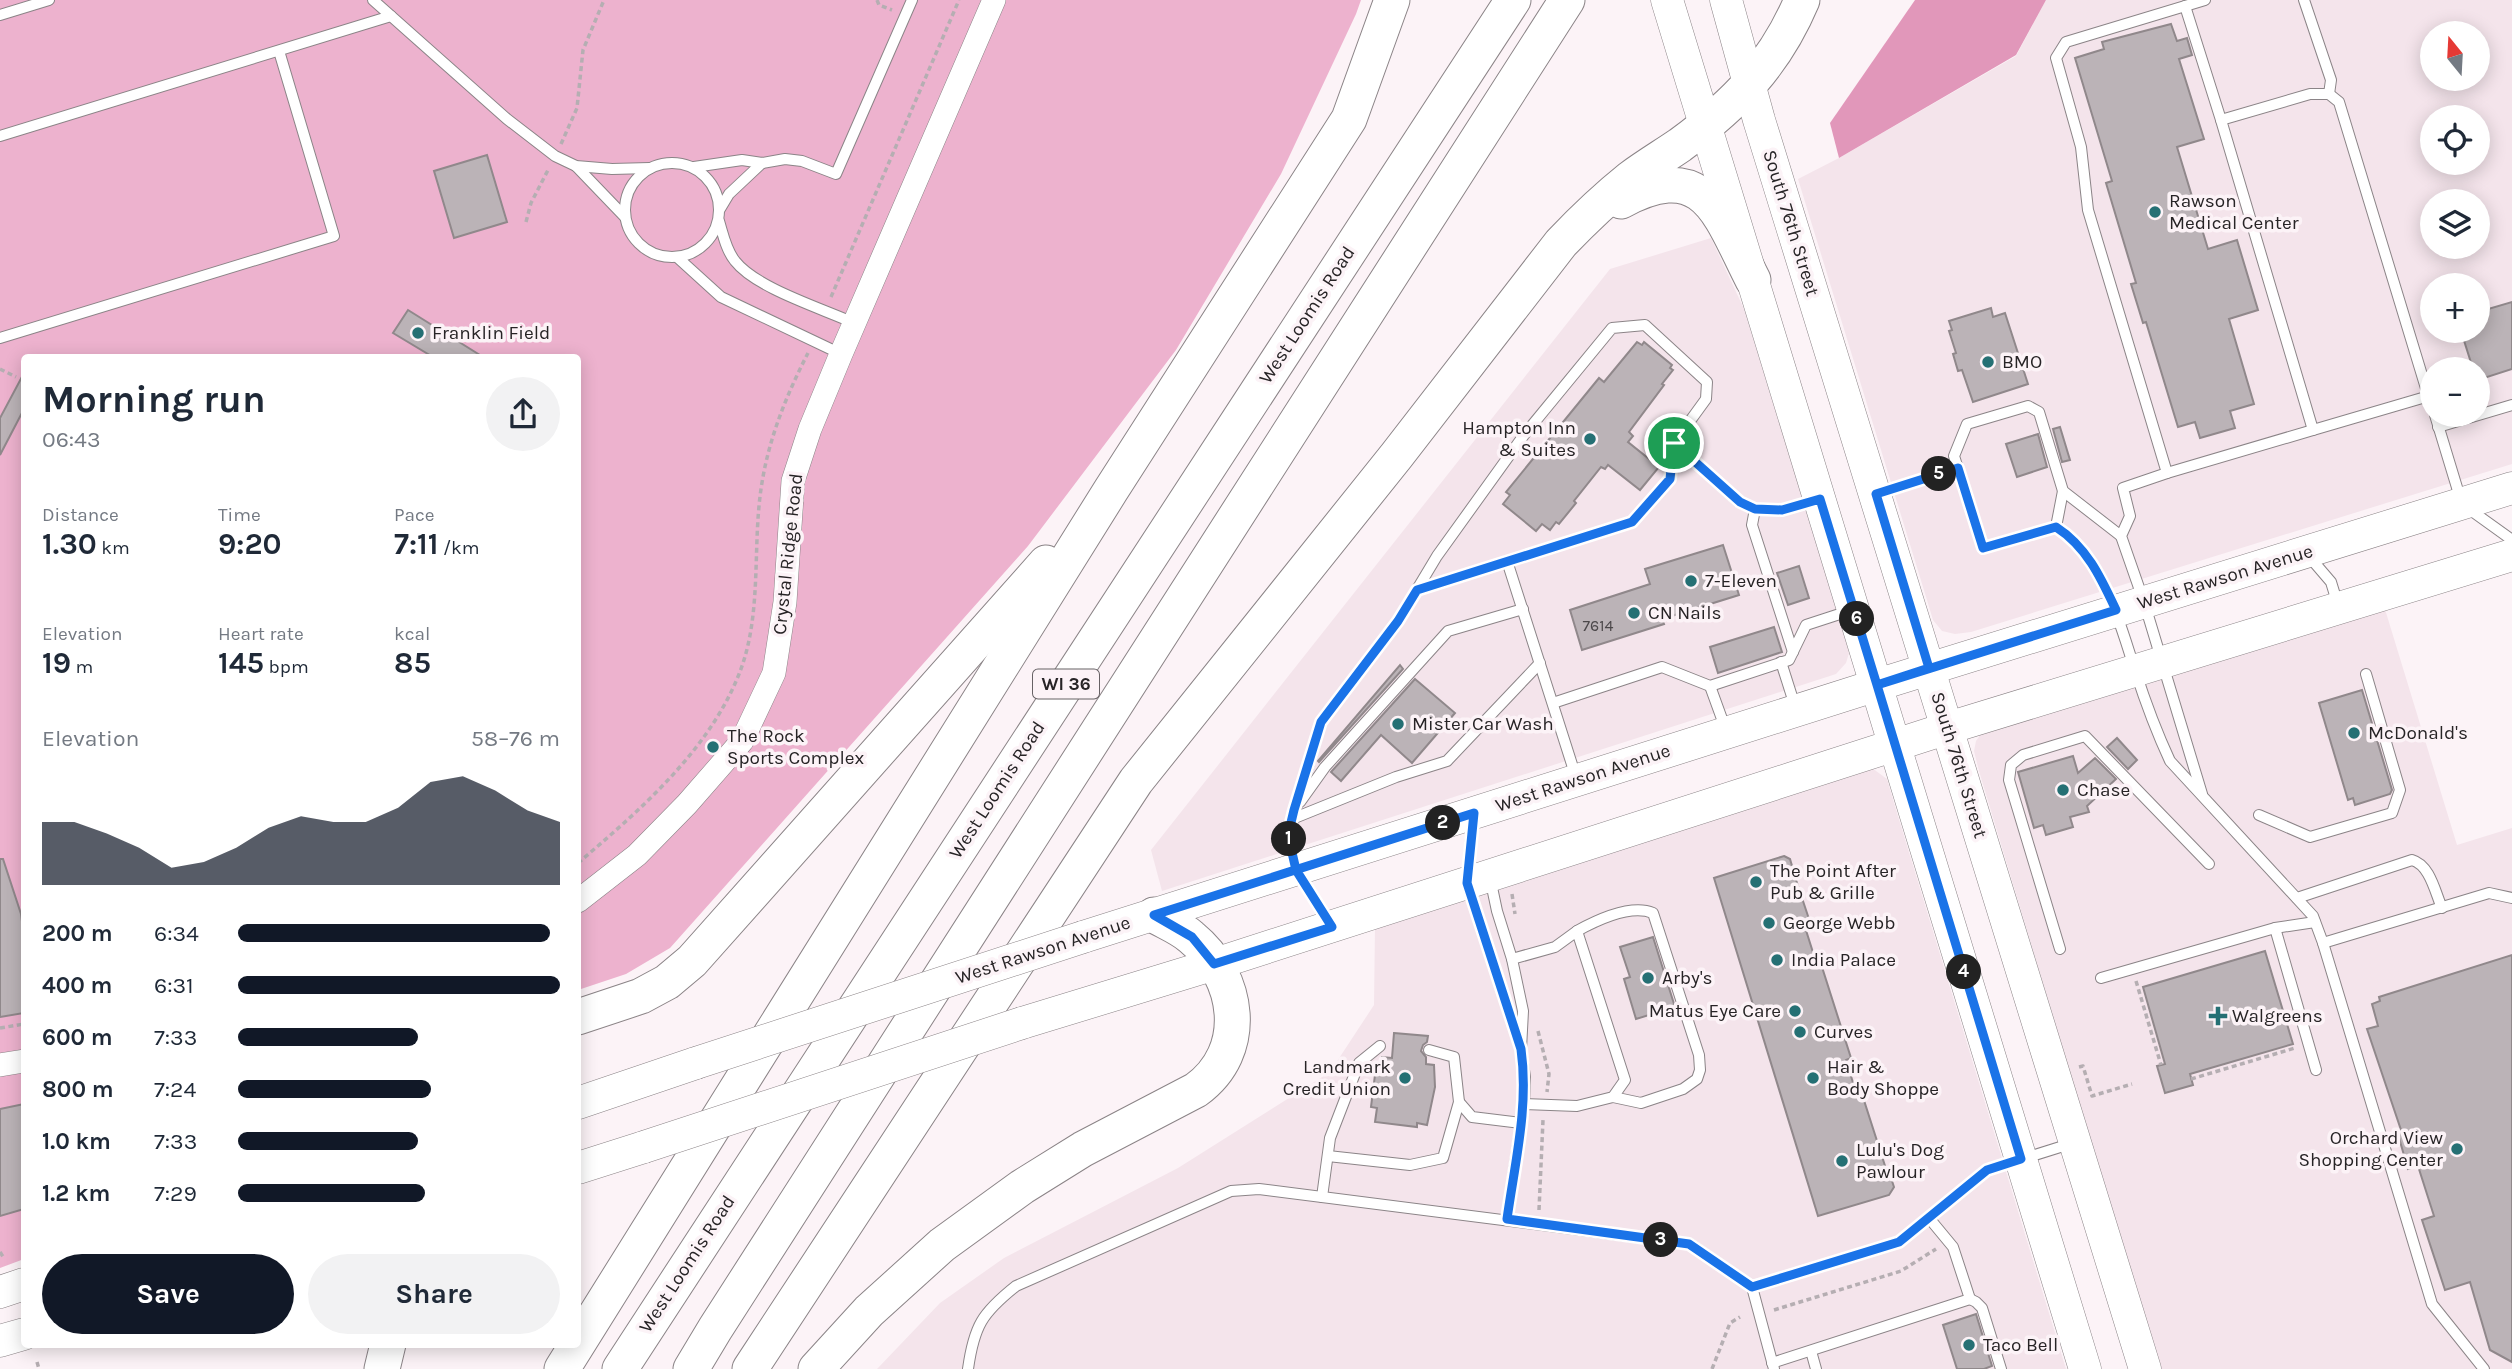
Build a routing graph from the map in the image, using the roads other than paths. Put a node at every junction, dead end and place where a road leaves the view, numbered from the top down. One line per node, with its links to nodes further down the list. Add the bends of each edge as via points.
1 (49, 0): 14 (lane)
2 (373, 0): 15 (lane)
3 (912, 0): 22 (lane, via 836,174 802,161)
4 (993, 0): 31 (street, Crystal Ridge Road)
5 (1392, 0): 44 (main road, via 1349,119)
6 (1513, 0): 128 (main road, West Loomis Road / WI 36)
7 (1567, 0): 129 (main road, WI 36)
8 (1726, 0): 17 (main road, South 76th Street)
9 (1802, 0): 17 (main road, via 1780,46)
10 (2205, 0): 13 (lane)
11 (2304, 0): 18 (lane, via 2331,80)
12 (1667, 1): 20 (main road)
13 (2185, 6): 19 (lane); 42 (lane, via 2066,42 2056,58 2081,147 2088,210)
14 (0, 15)
15 (391, 16): 16 (lane); 23 (lane, via 534,142)
16 (279, 51): 21 (lane); 32 (lane, via 334,236)
17 (1751, 84): 20 (main road); 46 (main road, South 76th Street)
18 (2329, 94): 19 (lane, via 2310,94); 34 (lane, via 2343,113)
19 (2221, 120): 39 (lane)
20 (1705, 125): 28 (main road, via 1633,177); 30 (main road)
21 (0, 136)
22 (762, 163): 24 (lane, via 742,160); 26 (lane, via 729,194)
23 (576, 166): 25 (lane); 27 (lane)
24 (694, 167): 25 (lane, via 664,163); 26 (lane, via 717,192)
25 (650, 168): 27 (lane, via 630,189)
26 (720, 215): 29 (lane, via 704,246); 31 (lane, via 733,259 744,271 759,282)
27 (625, 217): 29 (lane, via 629,231 643,248 663,257)
28 (1561, 243): 30 (main road, via 1626,199 1650,188 1678,185 1695,189 1719,213); 130 (main road, via 1136,781)
29 (677, 257): 33 (lane, via 721,297)
30 (1753, 280): 47 (main road)
31 (854, 323): 33 (street, Crystal Ridge Road)
32 (0, 338)
33 (841, 354): 84 (street, Crystal Ridge Road, via 793,481 785,602 774,673 742,741 637,855)
34 (2420, 366)
35 (2420, 399): 39 (lane)
36 (2512, 405): 37 (lane)
37 (2490, 412)
38 (2438, 427): 48 (lane)
39 (2313, 430): 42 (lane)
40 (1674, 443): 49 (lane, via 1740,502); 55 (lane, via 1670,479 1632,522); 56 (lane, via 1706,399 1707,382 1645,325 1612,328 1524,435)
41 (1958, 468): 45 (lane, via 1954,456 1967,424 2028,405 2039,412); 46 (lane); 50 (lane, via 1983,548)
42 (2168, 474): 51 (lane, via 2123,488 2130,516)
43 (2512, 488): 48 (main road, West Rawson Avenue)
44 (1111, 490): 96 (main road, via 692,961 641,996); 119 (main road)
45 (2063, 491): 50 (lane); 51 (lane)
46 (1876, 494): 65 (main road, South 76th Street)
47 (1820, 499): 49 (lane, via 1782,510); 60 (main road)
48 (2462, 504): 52 (lane); 53 (main road, West Rawson Avenue)
49 (1755, 509): 61 (lane, via 1752,524)
50 (2056, 527): 57 (lane, via 2069,535)
51 (2122, 536): 57 (lane)
52 (2512, 540)
53 (2305, 552): 57 (main road, West Rawson Avenue); 58 (lane, via 2331,582)
54 (2512, 555): 58 (main road)
55 (1507, 561): 56 (lane); 59 (lane)
56 (1417, 590): 77 (lane, via 1321,722)
57 (2130, 606): 64 (lane); 64 (lane); 65 (main road, West Rawson Avenue)
58 (2339, 608): 64 (main road)
59 (1522, 609): 62 (lane); 77 (lane, via 1448,631 1325,767)
60 (1854, 609): 61 (lane, via 1805,625); 67 (main road)
61 (1793, 652): 63 (lane)
62 (1540, 663): 69 (lane); 77 (lane, via 1447,761)
63 (1781, 663): 68 (lane); 70 (lane)
64 (2149, 666): 71 (main road); 75 (lane); 75 (lane, via 2155,730 2170,761)
65 (1929, 668): 67 (main road, West Rawson Avenue); 71 (main road, South 76th Street)
66 (2365, 674): 78 (lane, via 2400,790 2392,813 2310,837)
67 (1877, 685): 70 (main road, West Rawson Avenue); 73 (main road)
68 (1710, 686): 69 (lane, via 1662,667); 72 (lane)
69 (1553, 703): 74 (lane)
70 (1796, 710): 72 (main road, West Rawson Avenue)
71 (1948, 728): 73 (main road); 108 (main road, South 76th Street)
72 (1727, 732): 74 (main road, West Rawson Avenue)
73 (1894, 747): 81 (main road); 110 (main road)
74 (1576, 780): 76 (main road, West Rawson Avenue)
75 (2204, 800): 82 (lane)
76 (1474, 813): 80 (main road, West Rawson Avenue); 81 (lane)
77 (1293, 814): 80 (lane, via 1288,835)
78 (2259, 815)
79 (2209, 864): 92 (lane, via 2085,736 2023,755 2011,765 2009,780)
80 (1296, 870): 86 (main road, West Rawson Avenue); 88 (lane)
81 (1479, 880): 88 (main road); 93 (lane, via 1497,911); 98 (lane)
82 (2297, 898): 85 (lane, via 2412,860 2427,872); 87 (lane)
83 (2512, 898): 85 (lane, via 2489,893)
84 (581, 899)
85 (2441, 908): 91 (lane)
86 (1154, 915): 94 (main road, via 1192,937); 104 (main road, West Rawson Avenue, bridge)
87 (2315, 922): 89 (lane); 91 (lane)
88 (1332, 927): 94 (main road)
89 (2274, 928): 95 (lane); 102 (lane)
90 (1577, 931): 93 (lane, via 1555,947); 103 (lane, via 1625,1080); 103 (lane, via 1639,909 1653,913 1699,1055 1697,1079 1683,1089 1641,1103)
91 (2323, 943): 137 (lane, via 2432,1304)
92 (2060, 949)
93 (1512, 958): 98 (lane, via 1523,1011)
94 (1214, 964): 111 (main road, bridge); 131 (main road, via 1226,984 1232,1035 1212,1079 1083,1149 942,1245 869,1311)
95 (2101, 978)
96 (581, 1016)
97 (1380, 1046): 109 (lane, via 1359,1063 1330,1138)
98 (1521, 1049): 106 (lane)
99 (1429, 1050): 105 (lane, via 1454,1056)
100 (21, 1062): 101 (street)
101 (0, 1065)
102 (2316, 1070)
103 (1613, 1097): 106 (lane, via 1577,1106)
104 (581, 1101)
105 (1459, 1102): 107 (lane, via 1472,1117); 109 (lane, via 1443,1158 1410,1165)
106 (1524, 1104): 107 (lane)
107 (1521, 1124): 114 (lane)
108 (2075, 1143): 110 (lane); 136 (main road, South 76th Street)
109 (1328, 1156): 112 (lane)
110 (2021, 1159): 113 (lane, via 1987,1170); 135 (main road)
111 (581, 1167)
112 (1322, 1197): 114 (lane); 132 (lane, via 1259,1188 1231,1191 1016,1286 990,1306 972,1340)
113 (1928, 1217): 116 (lane, via 1899,1242); 118 (lane, via 1952,1247)
114 (1507, 1219): 116 (lane, via 1689,1244)
115 (21, 1285): 117 (main road)
116 (1752, 1287): 125 (lane)
117 (0, 1292)
118 (1970, 1299): 124 (lane); 134 (lane, via 1982,1308)
119 (581, 1339)
120 (0, 1341): 121 (main road)
121 (21, 1346)
122 (387, 1348): 126 (main road)
123 (575, 1348): 127 (main road)
124 (1811, 1351): 125 (lane); 133 (lane)
125 (1773, 1366)
126 (382, 1369)
127 (562, 1369)
128 (620, 1369)
129 (691, 1369)
130 (750, 1369)
131 (816, 1369)
132 (968, 1369)
133 (1816, 1369)
134 (2001, 1369)
135 (2085, 1369)
136 (2145, 1369)
137 (2484, 1369)

